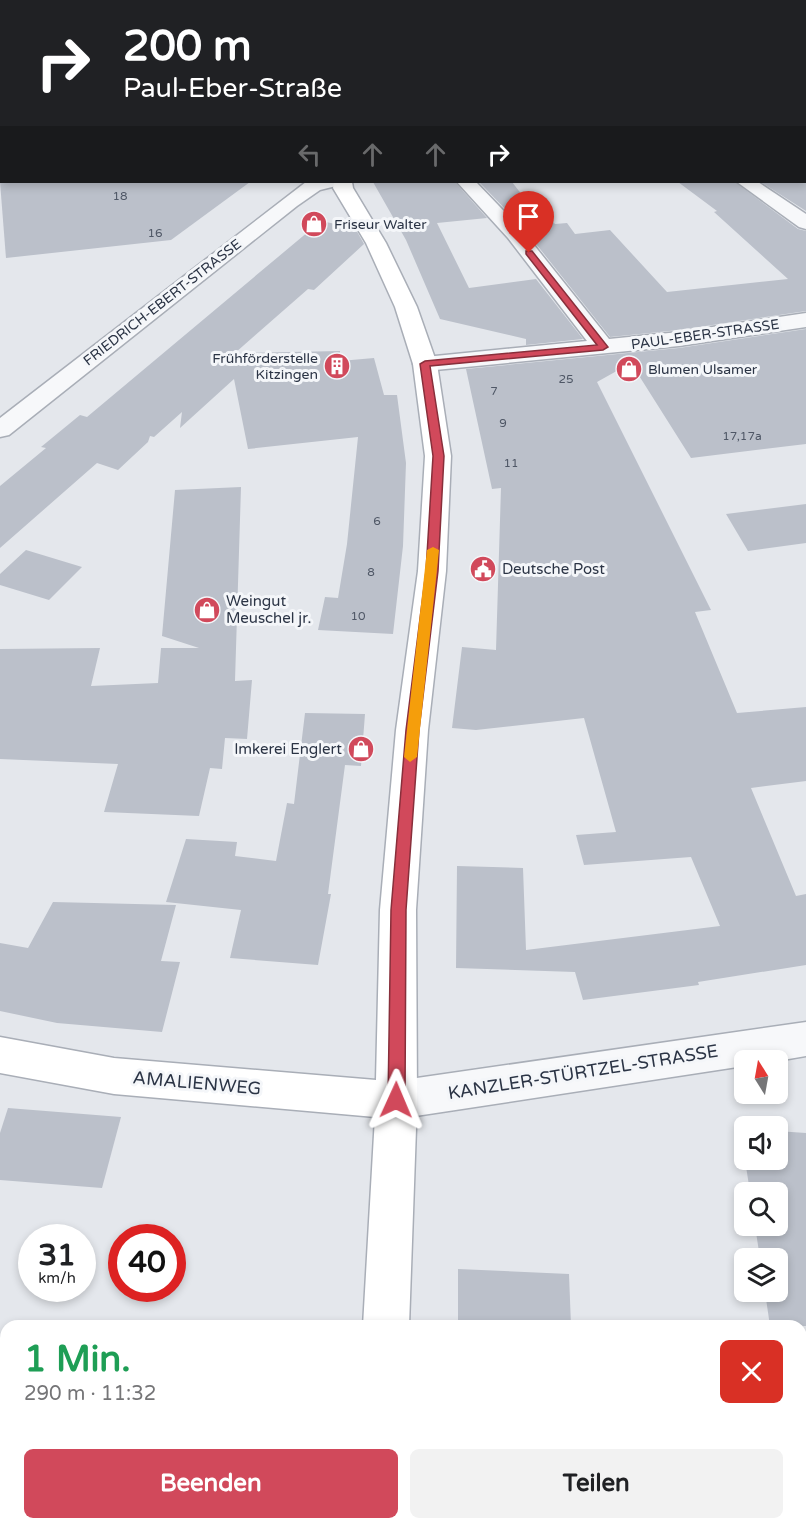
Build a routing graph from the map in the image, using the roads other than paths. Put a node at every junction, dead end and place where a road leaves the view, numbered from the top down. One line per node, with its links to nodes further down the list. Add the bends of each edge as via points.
1 (325, 183): 9 (street, FRIEDRICH-EBERT-STRASSE, via 313,186 290,202)
2 (343, 183): 8 (street, via 406,306)
3 (467, 183): 7 (street, via 515,234)
4 (747, 183): 5 (street)
5 (806, 223)
6 (806, 320): 7 (street, PAUL-EBER-STRASSE)
7 (603, 347): 8 (street, PAUL-EBER-STRASSE)
8 (425, 364): 12 (street, via 438,456 432,571 412,730 398,910)
9 (0, 430)
10 (806, 1039): 12 (street, KANZLER-STÜRTZEL-STRASSE)
11 (0, 1055): 12 (street, AMALIENWEG, via 114,1076)
12 (396, 1100): 13 (street)
13 (386, 1320)

